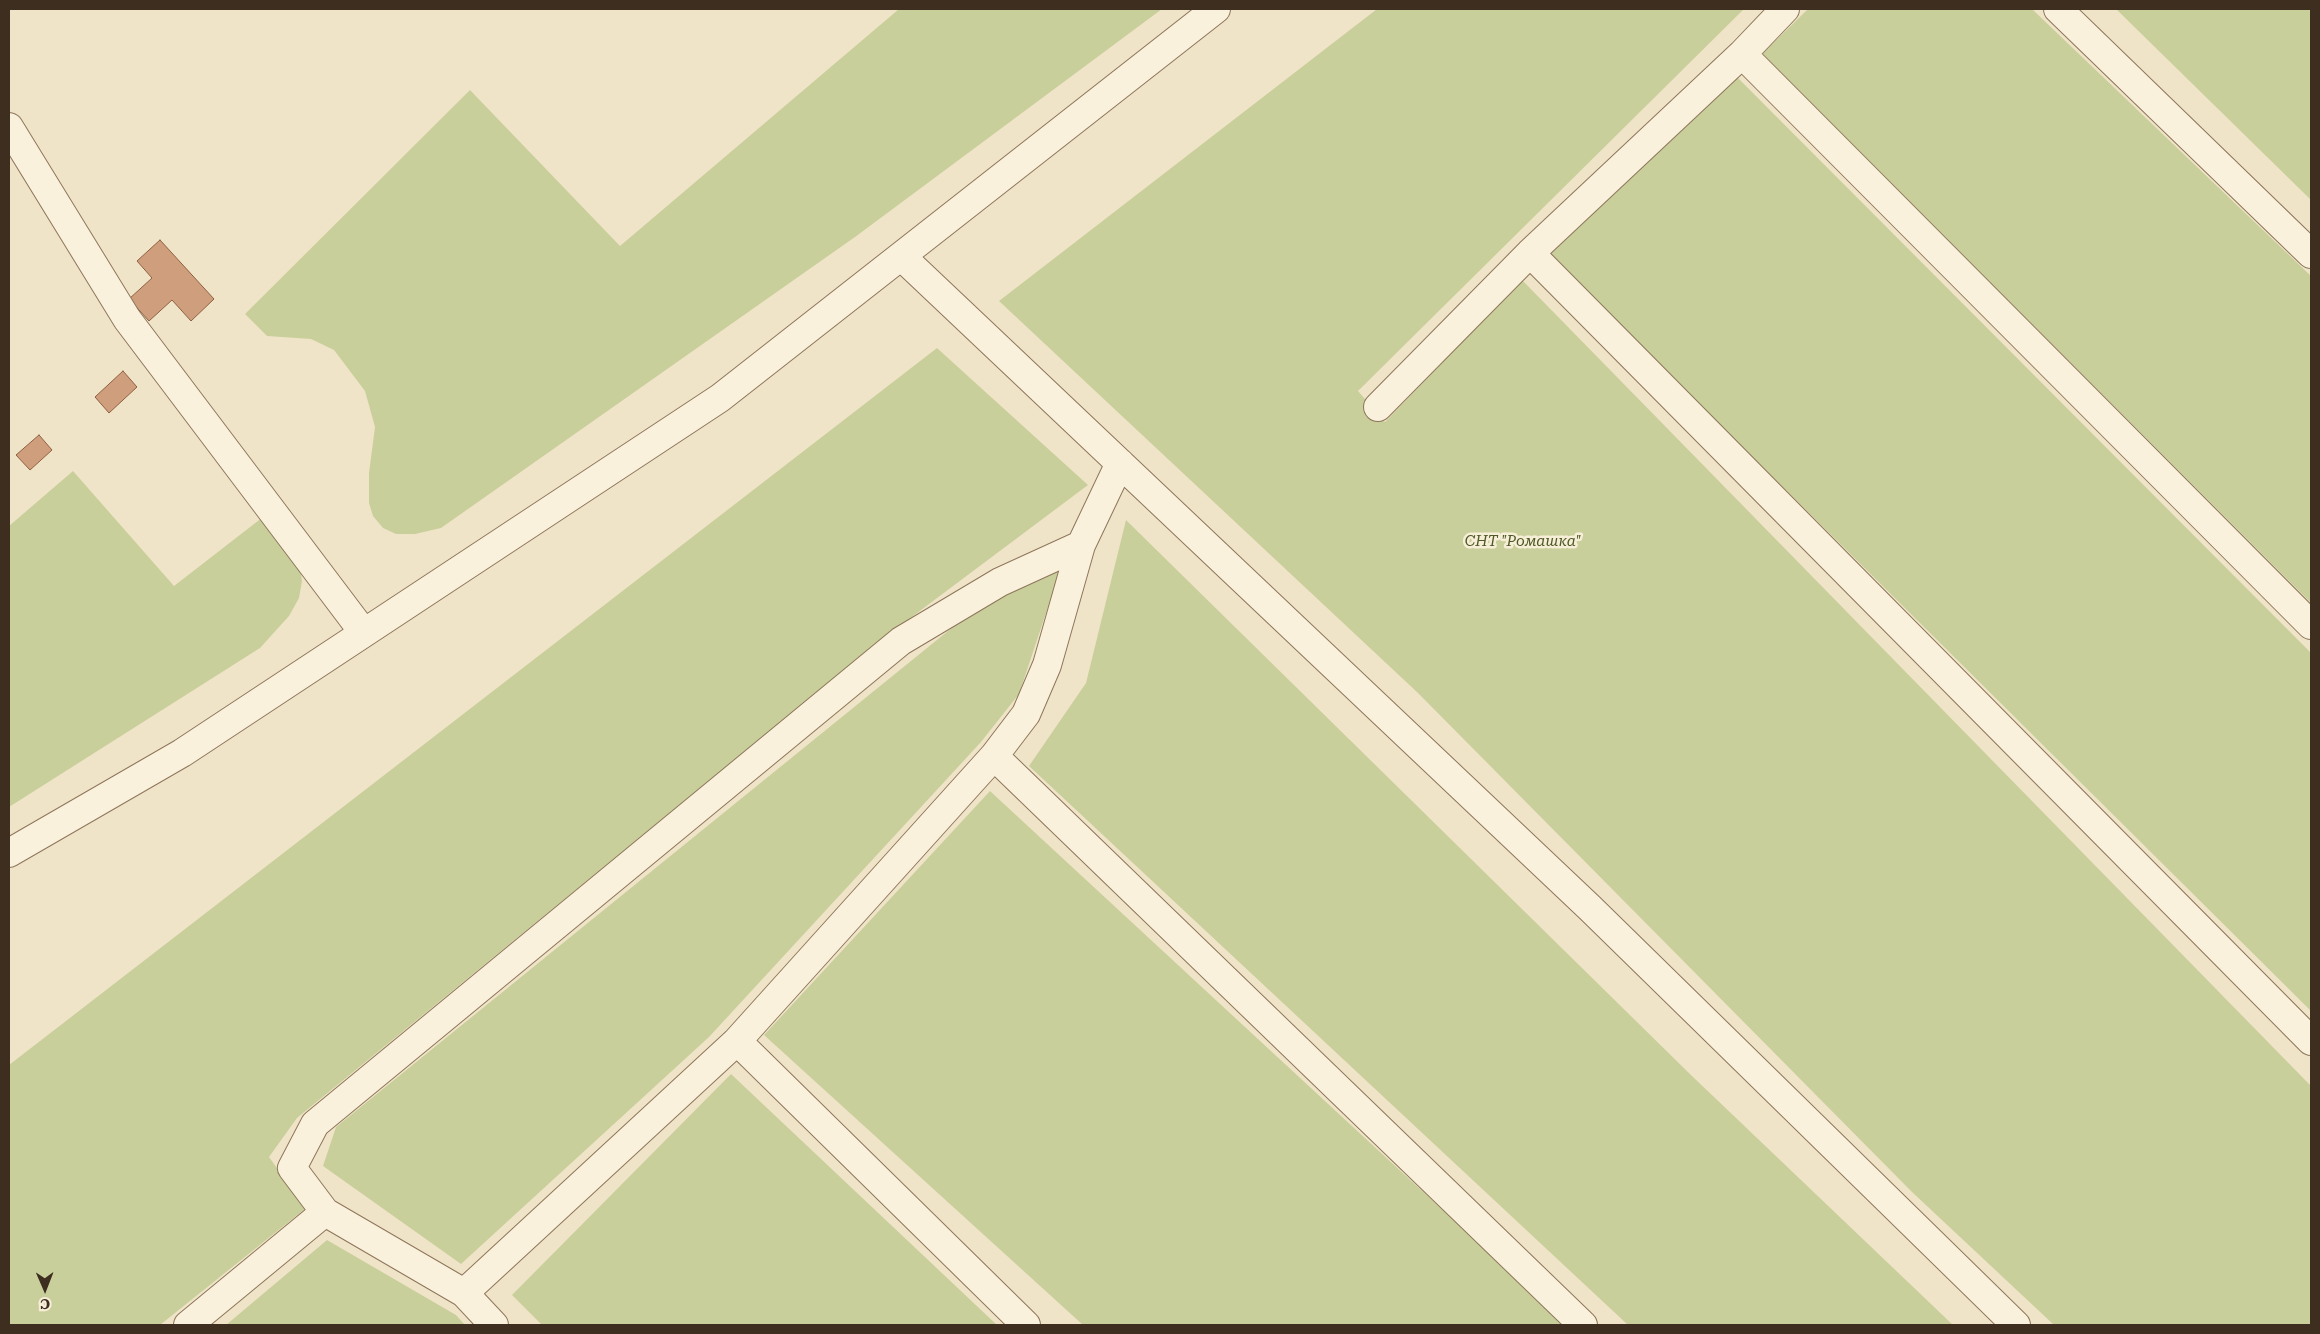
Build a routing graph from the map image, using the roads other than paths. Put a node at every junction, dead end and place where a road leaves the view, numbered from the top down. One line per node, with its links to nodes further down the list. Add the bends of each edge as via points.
1 (1216, 9): 8 (street)
2 (1785, 9): 4 (street)
3 (2058, 9): 7 (street)
4 (1742, 54): 6 (street); 12 (street)
5 (11, 135): 13 (street, via 127,319)
6 (1530, 253): 9 (street); 17 (street)
7 (2311, 254)
8 (901, 256): 10 (street); 13 (street, via 720,398)
9 (1378, 407)
10 (1120, 463): 11 (street); 24 (street, via 1590,908)
11 (1081, 545): 14 (street, via 1047,665 1026,714); 18 (street, via 1000,582 900,641 314,1124 292,1168)
12 (2311, 625)
13 (364, 633): 15 (street, via 182,753)
14 (994, 756): 16 (street); 23 (street)
15 (9, 853)
16 (737, 1041): 19 (street); 22 (street)
17 (2311, 1041)
18 (325, 1212): 19 (street); 20 (street)
19 (464, 1293): 21 (street)
20 (188, 1325)
21 (494, 1325)
22 (1026, 1325)
23 (1583, 1325)
24 (2016, 1325)

